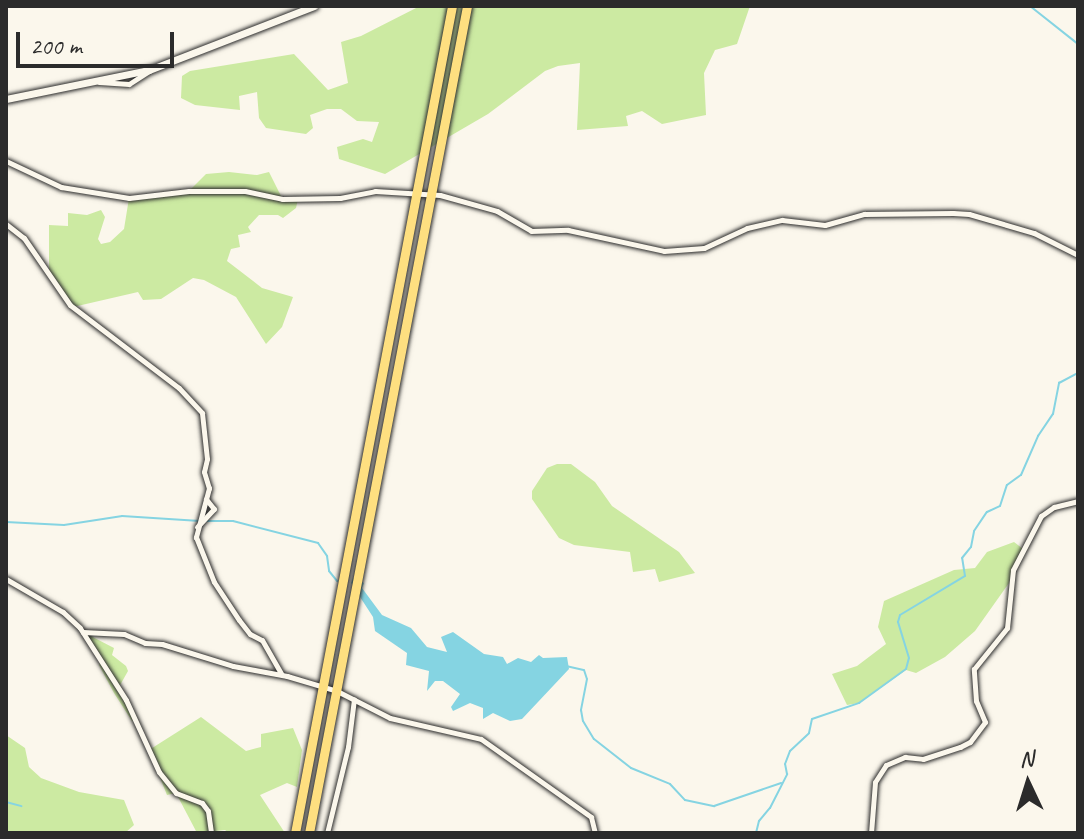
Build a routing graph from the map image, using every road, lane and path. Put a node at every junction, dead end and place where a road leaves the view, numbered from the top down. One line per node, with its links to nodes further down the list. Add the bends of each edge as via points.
1 (314, 6): 4 (street, via 149,70)
2 (452, 6): 6 (highway)
3 (467, 6): 7 (highway)
4 (6, 99)
5 (6, 161): 6 (street, via 61,187 129,198 189,191 245,191 282,199)
6 (417, 193): 7 (street); 16 (highway)
7 (431, 195): 9 (street, via 462,199 531,231 568,230 664,251 693,251 782,220 825,225 864,214 929,213 969,214 1034,233); 17 (highway)
8 (6, 224): 10 (street, via 24,238 70,305 179,388 202,413)
9 (1078, 255)
10 (206, 499): 12 (street); 12 (street, via 214,509)
11 (1078, 501): 24 (street, via 1041,516 1013,570 1007,628 974,669 976,701 985,722 960,747 886,765 875,782)
12 (196, 528): 15 (street, via 214,582 250,634 262,640)
13 (6, 579): 14 (street, via 63,612)
14 (83, 632): 15 (street, via 124,634); 19 (street, via 126,700 159,772 176,793 202,803)
15 (282, 675): 16 (street)
16 (322, 687): 17 (street); 20 (highway)
17 (337, 691): 18 (street); 21 (highway)
18 (354, 699): 22 (street); 23 (street, via 390,718 481,739 591,817)
19 (211, 833)
20 (295, 833)
21 (309, 833)
22 (327, 833)
23 (595, 833)
24 (871, 833)

